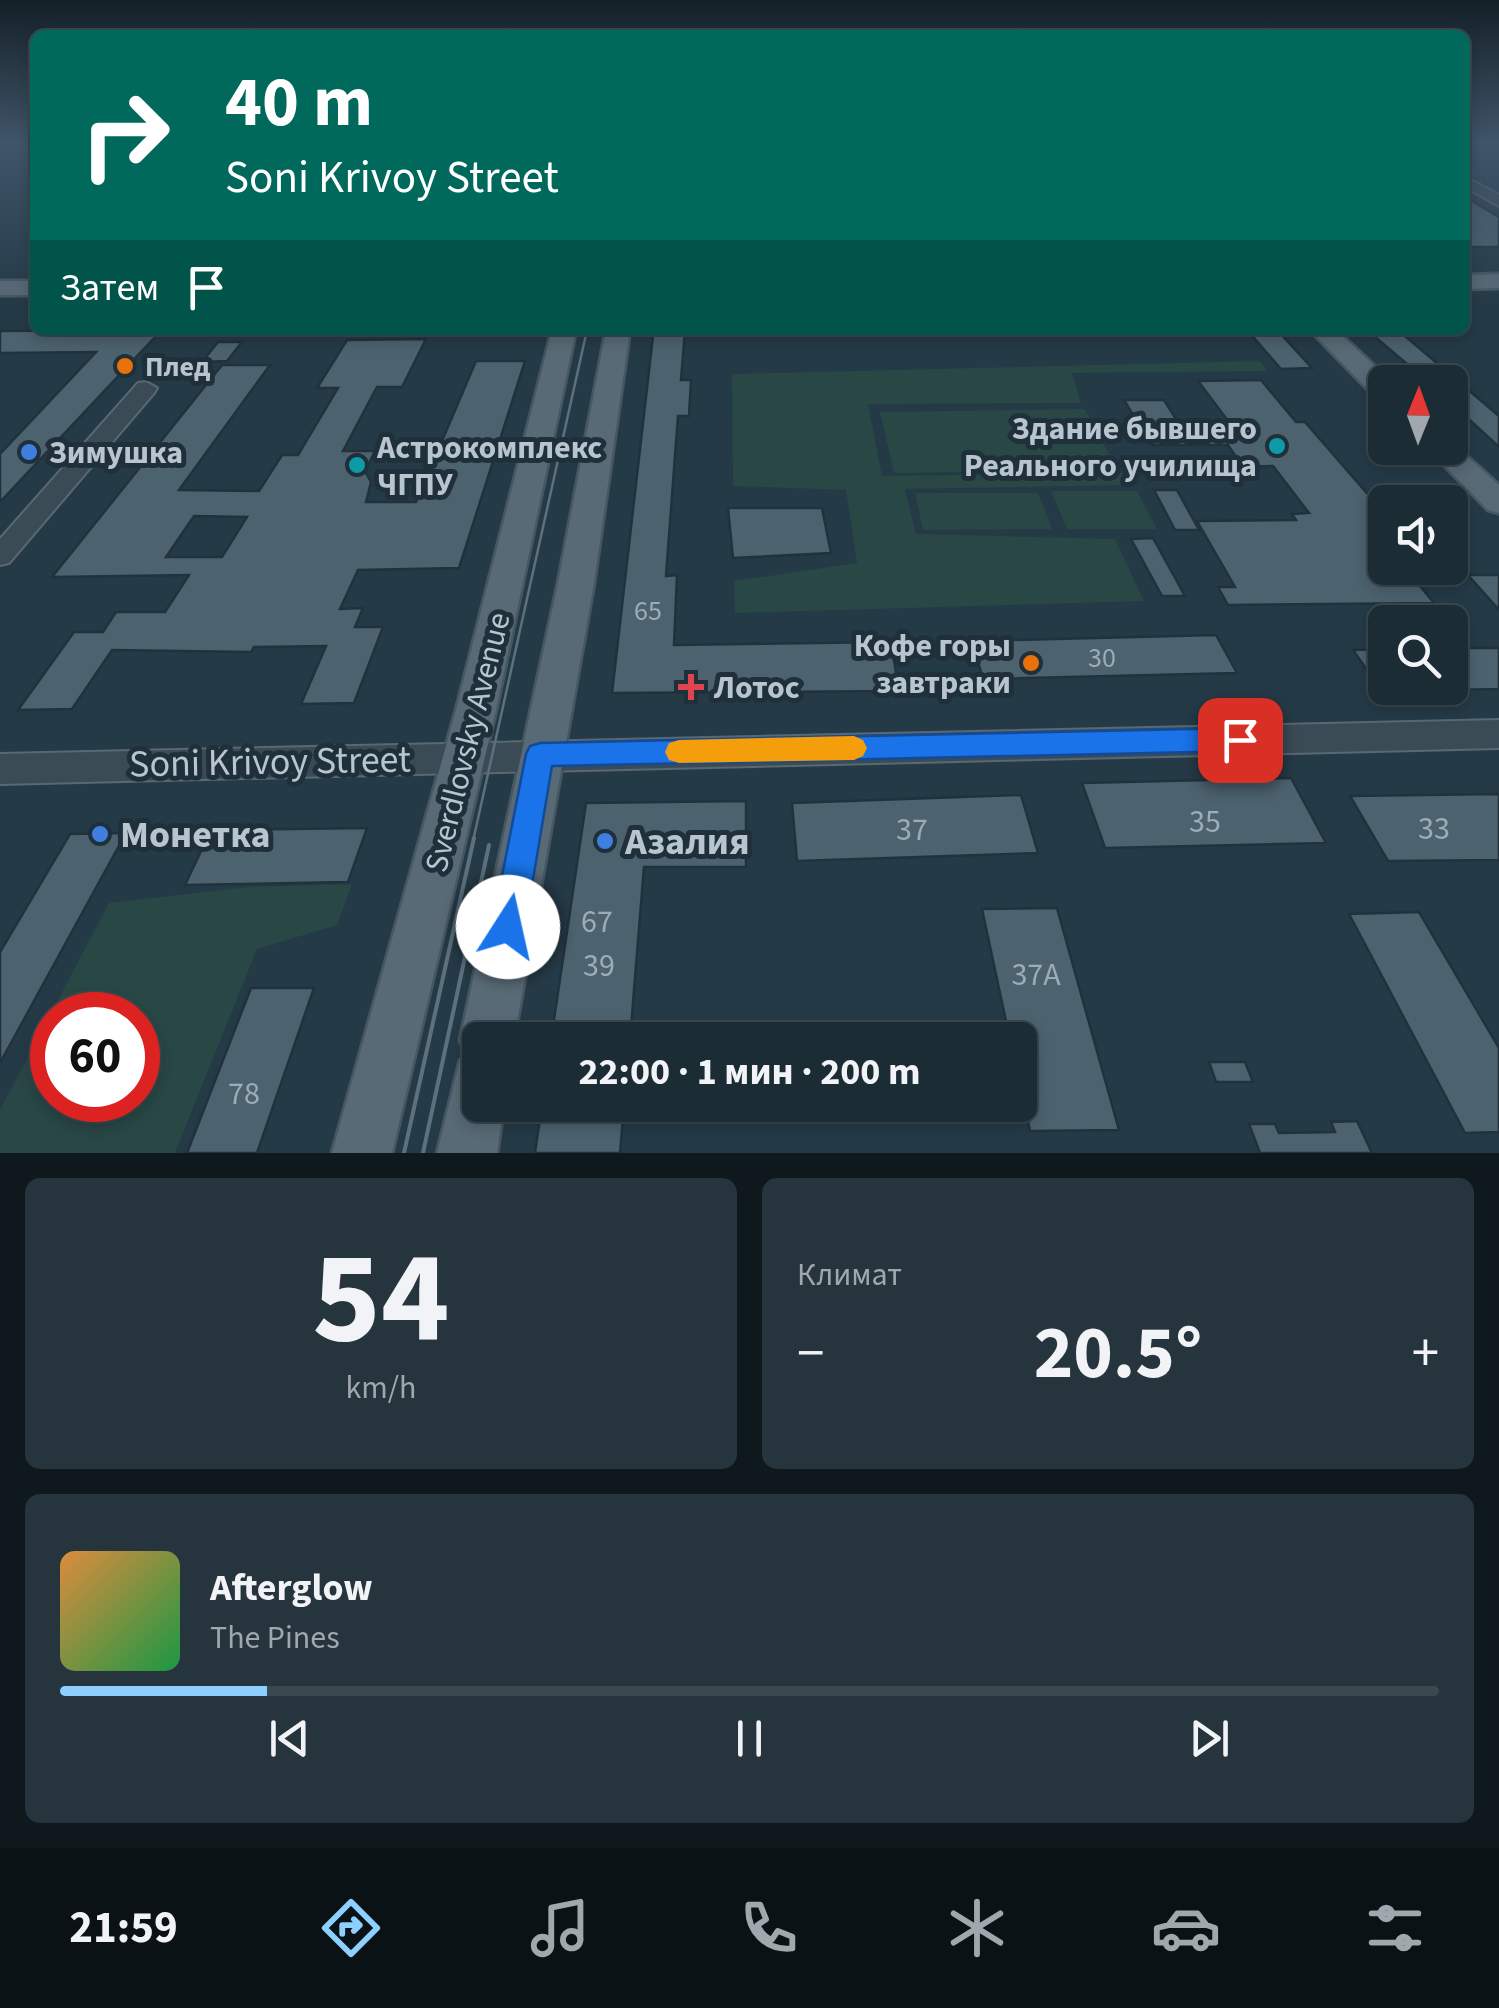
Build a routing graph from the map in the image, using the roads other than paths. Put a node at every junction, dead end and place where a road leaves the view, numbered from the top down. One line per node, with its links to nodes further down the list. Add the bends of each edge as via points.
1 (1470, 283): 2 (main road)
2 (1499, 284)
3 (0, 288): 4 (main road)
4 (30, 288)
5 (30, 309): 6 (main road)
6 (0, 310)
7 (563, 335): 17 (main road, Sverdlovsky Avenue)
8 (617, 335): 16 (main road)
9 (1327, 335): 10 (main road)
10 (1368, 375)
11 (146, 388): 14 (street)
12 (1460, 465): 13 (main road)
13 (1499, 503)
14 (0, 556)
15 (1499, 734): 16 (street, Soni Krivoy Street)
16 (540, 754): 17 (street, Soni Krivoy Street); 19 (main road)
17 (464, 756): 18 (street, Soni Krivoy Street); 21 (main road, Sverdlovsky Avenue)
18 (0, 769)
19 (491, 1022)
20 (472, 1122): 22 (main road)
21 (362, 1153)
22 (466, 1153)

